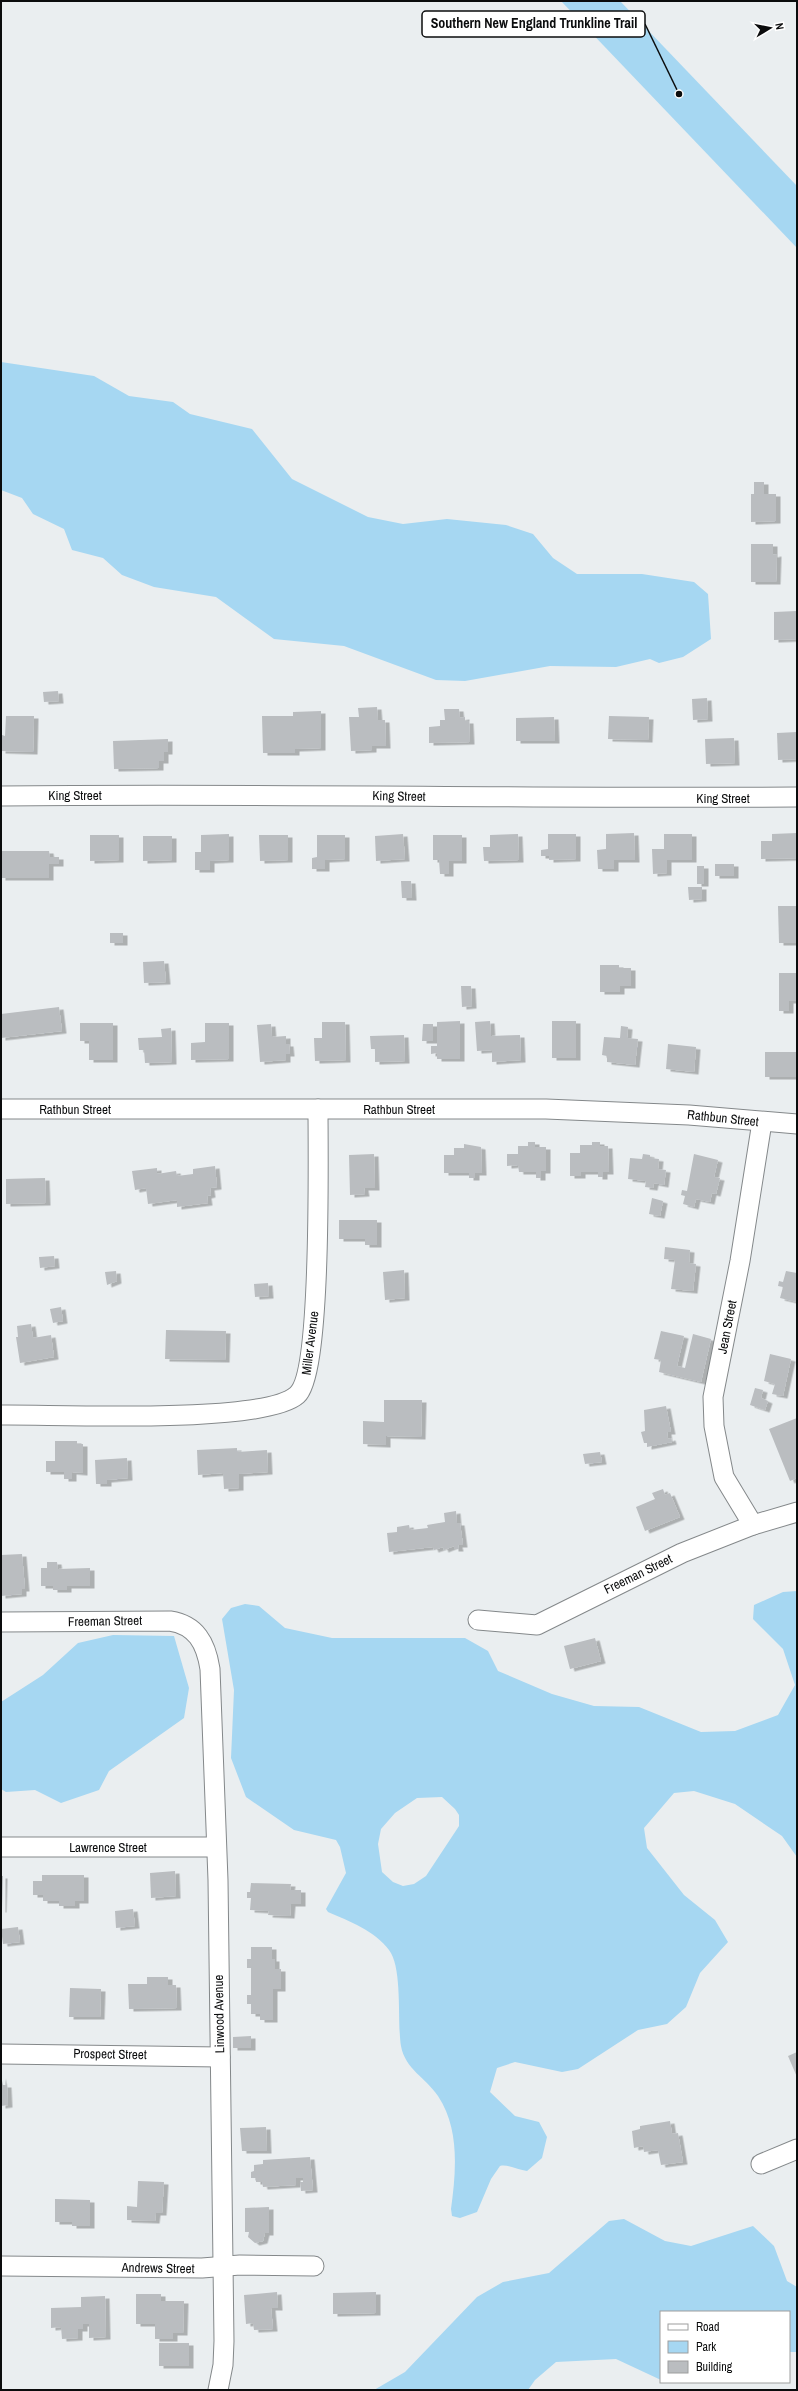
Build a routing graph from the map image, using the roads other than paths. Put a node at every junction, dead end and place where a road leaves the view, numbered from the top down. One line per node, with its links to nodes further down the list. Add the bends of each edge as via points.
1 (1, 796): 2 (street, King Street, via 313,795 605,799)
2 (797, 797)
3 (1, 1109): 4 (street, Rathbun Street)
4 (318, 1109): 5 (street, Rathbun Street, via 546,1109 689,1114); 7 (street, Miller Avenue, via 317,1267 308,1365 305,1384 297,1395 282,1403 241,1412 101,1416)
5 (762, 1122): 6 (street, Rathbun Street); 9 (street, Jean Street, via 740,1261 713,1397 714,1426 724,1477)
6 (797, 1124)
7 (1, 1415)
8 (797, 1512): 9 (street, Freeman Street)
9 (753, 1525): 10 (street, Freeman Street, via 682,1553 537,1624)
10 (478, 1620)
11 (1, 1622): 12 (street, Freeman Street, via 170,1620 188,1627)
12 (202, 1640): 13 (street, Linwood Avenue, via 210,1669)
13 (215, 1846): 14 (street, Lawrence Street); 16 (street, Linwood Avenue, via 218,1880)
14 (1, 1847)
15 (1, 2054): 16 (street, Prospect Street)
16 (220, 2057): 20 (street, Linwood Avenue)
17 (797, 2149): 18 (street)
18 (761, 2164)
19 (1, 2266): 20 (street, Andrews Street)
20 (222, 2266): 21 (street, Andrews Street); 22 (street, Linwood Avenue, via 224,2341)
21 (314, 2266)
22 (218, 2390)

